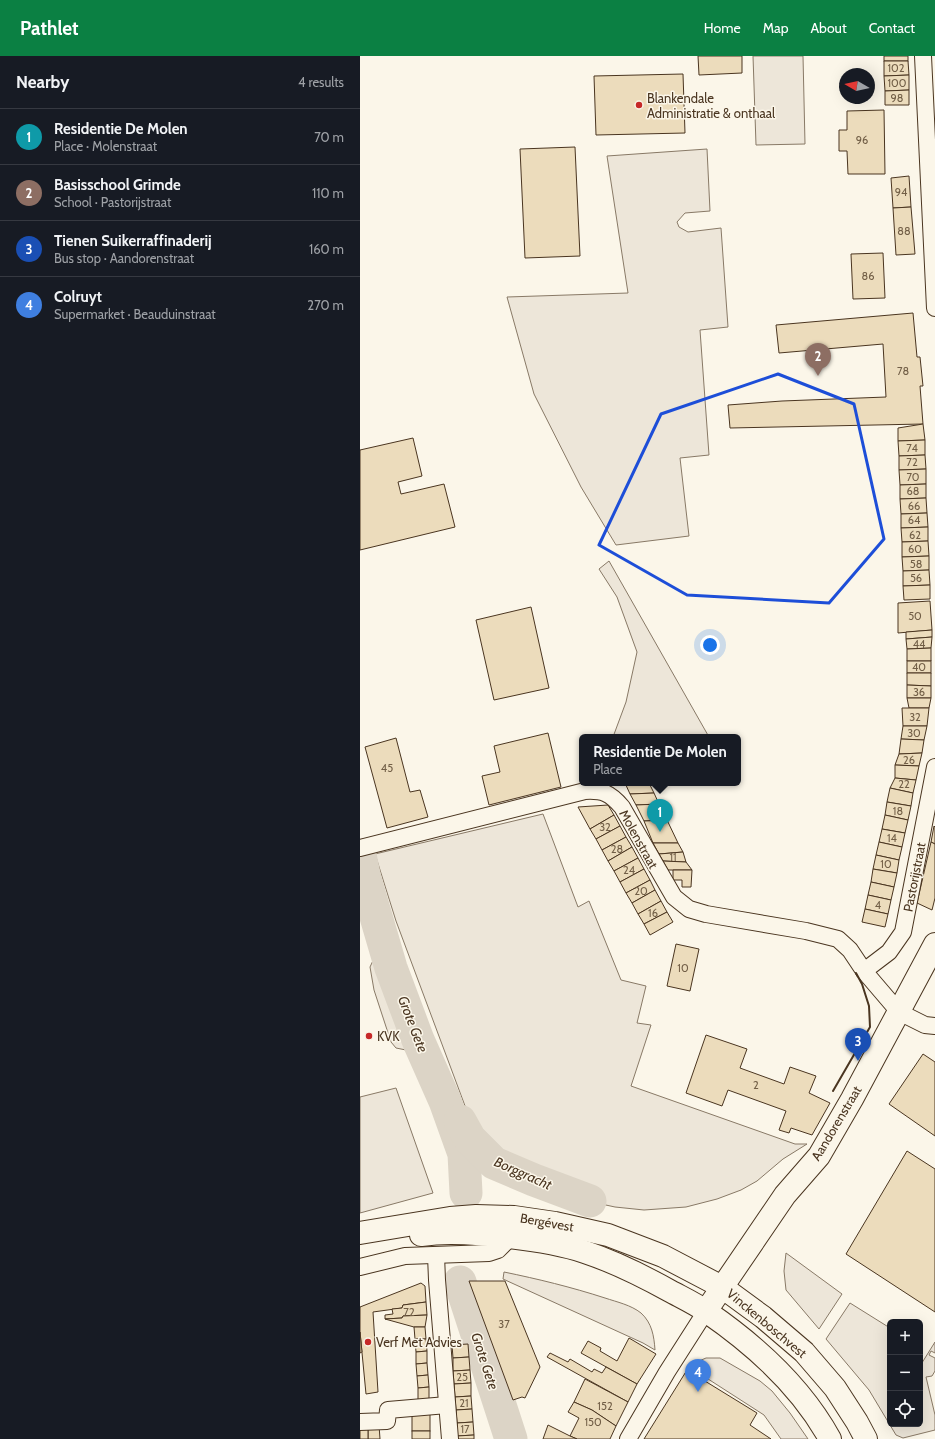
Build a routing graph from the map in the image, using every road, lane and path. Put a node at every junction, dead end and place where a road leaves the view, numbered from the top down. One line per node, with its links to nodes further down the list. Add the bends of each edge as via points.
1 (923, 56): 2 (street)
2 (931, 136): 3 (street)
3 (935, 308)
4 (935, 767): 7 (street, Pastorijstraat, via 903,932 889,952)
5 (364, 846): 7 (street, Molenstraat, via 586,791 597,791 608,794 622,807 674,897 689,910 806,930 838,939 850,950)
6 (935, 944): 8 (main road, Aandorenstraat)
7 (864, 971): 8 (street, Molenstraat)
8 (899, 1012): 9 (street, via 924,1025); 15 (main road, Aandorenstraat, via 818,1156 785,1195)
9 (935, 1026)
10 (360, 1233): 15 (main road, Bergévest, via 450,1218 514,1217 608,1235 663,1256)
11 (511, 1237): 12 (main road, Bergévest, via 474,1233 430,1234); 13 (street, via 498,1250 489,1253); 16 (main road, Bergévest, via 586,1252 640,1274)
12 (360, 1246)
13 (436, 1255): 14 (street, via 405,1256); 17 (street)
14 (360, 1266)
15 (722, 1286): 16 (main road, Aandorenstraat); 22 (main road, Vinckenboschvest, via 804,1352 835,1388)
16 (706, 1311): 20 (street); 21 (main road, via 748,1343 787,1380 811,1409)
17 (447, 1405): 18 (street, via 388,1410 387,1421); 19 (street)
18 (360, 1422)
19 (450, 1439)
20 (628, 1439)
21 (830, 1439)
22 (866, 1439)

